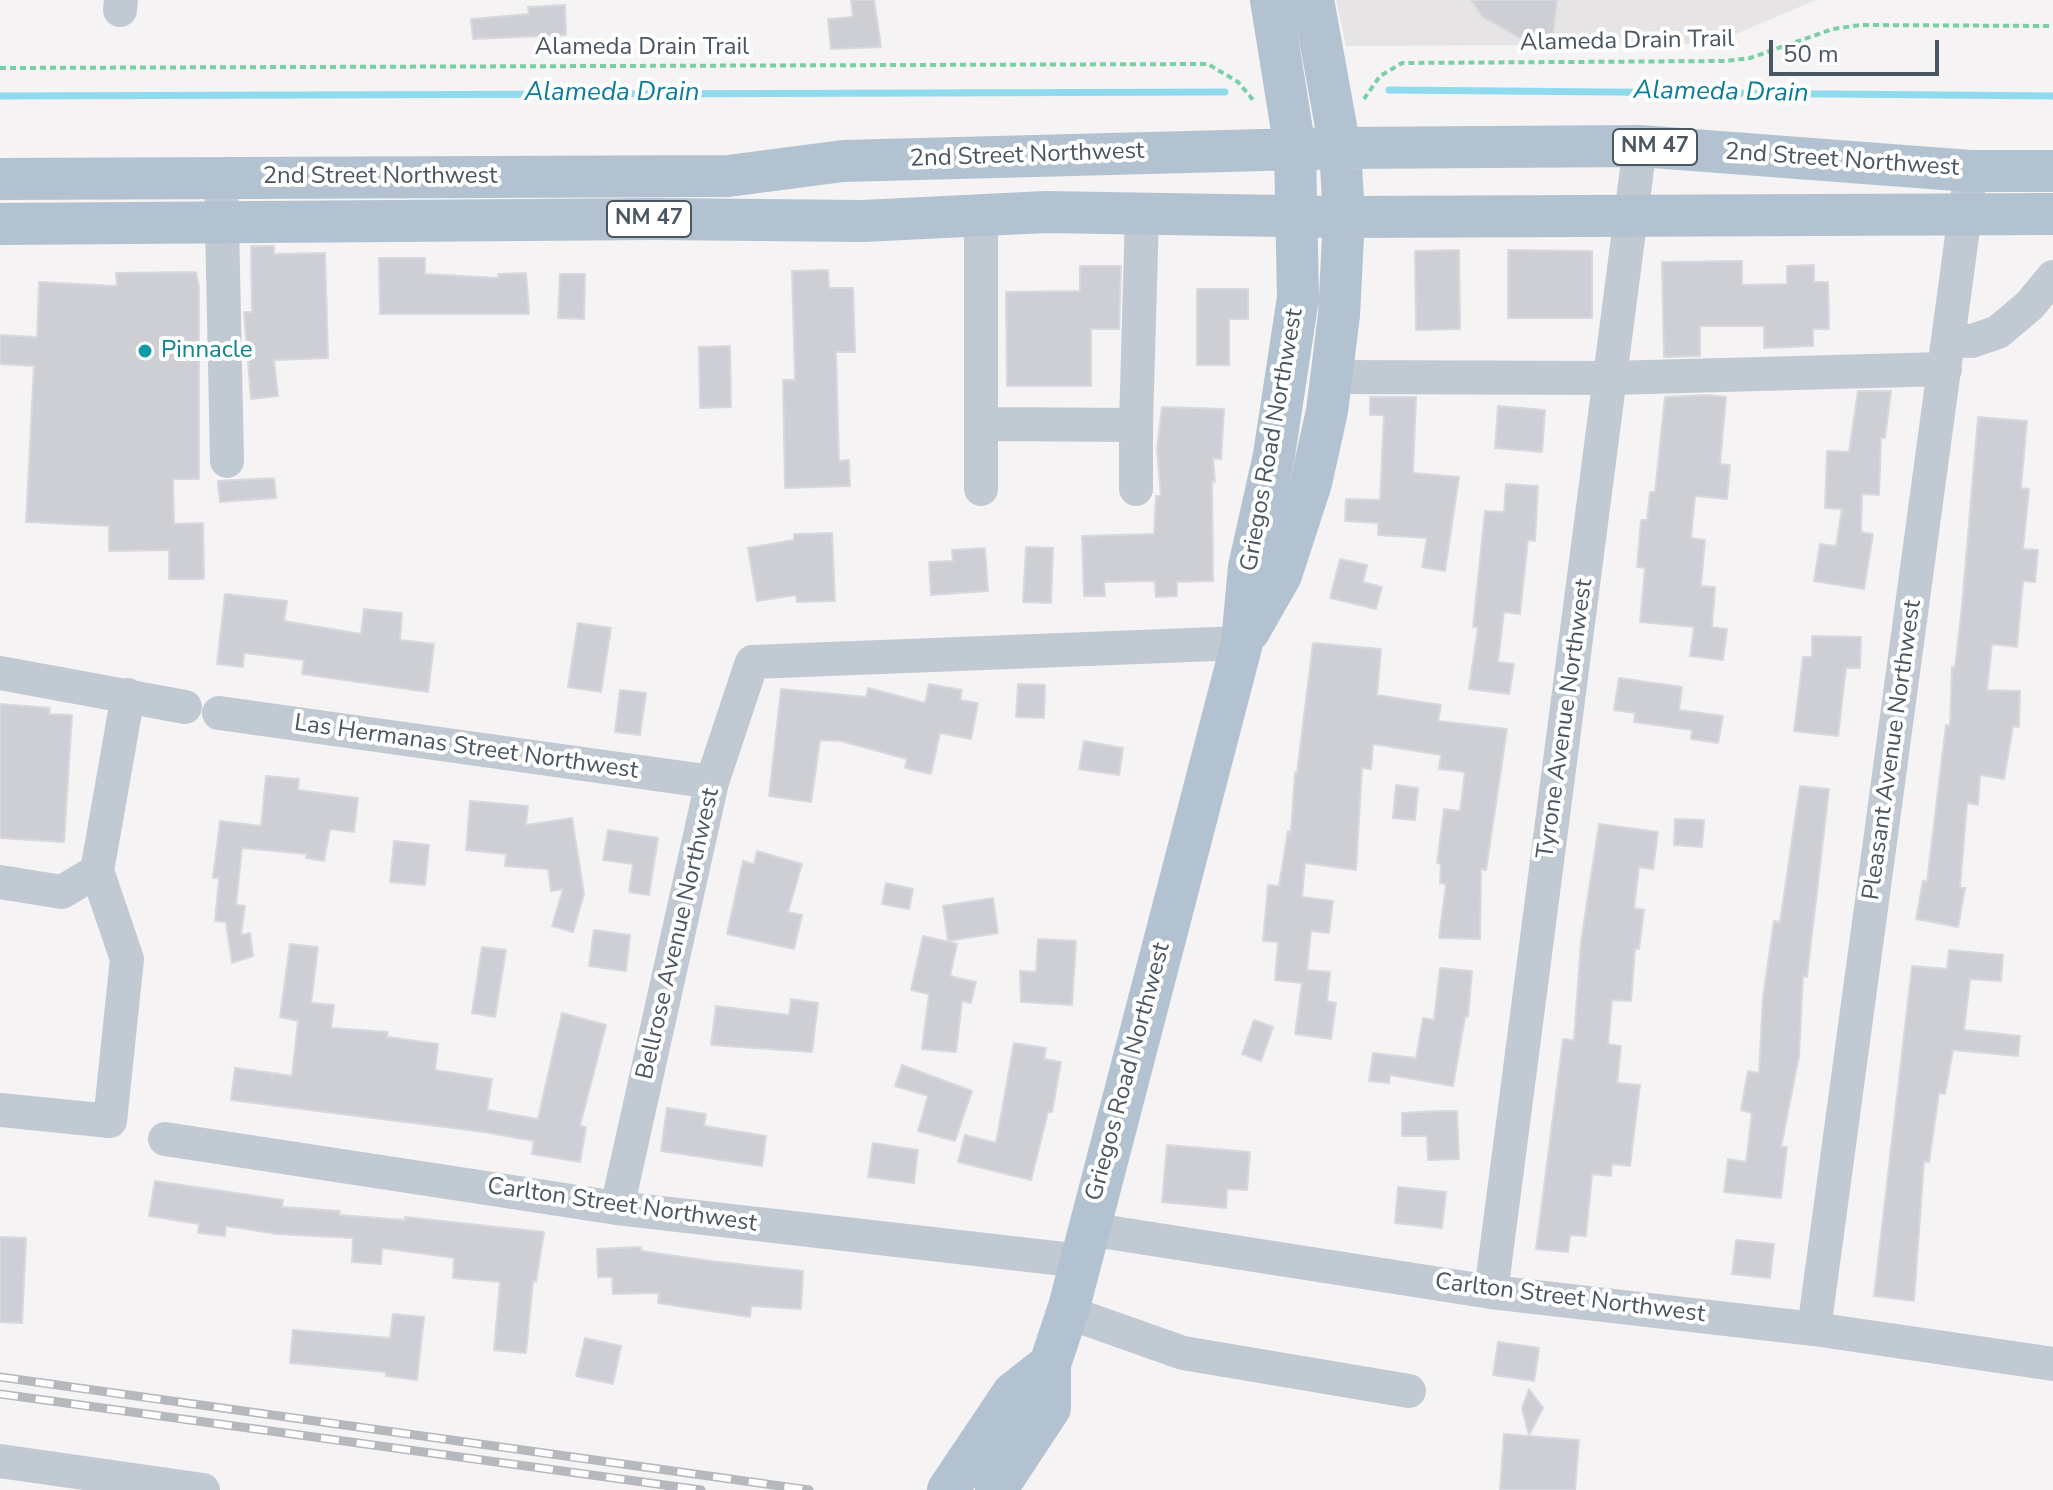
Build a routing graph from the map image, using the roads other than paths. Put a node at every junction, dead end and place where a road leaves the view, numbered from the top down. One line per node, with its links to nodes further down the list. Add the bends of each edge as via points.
1 (1271, 0): 5 (main road, Griegos Road Northwest)
2 (1313, 0): 4 (main road, Griegos Road Northwest)
3 (1640, 146): 4 (main road, 2nd Street Northwest / NM 47); 6 (main road, 2nd Street Northwest / NM 47); 17 (street, Tyrone Avenue Northwest)
4 (1340, 148): 5 (main road, 2nd Street Northwest / NM 47); 16 (main road, Griegos Road Northwest)
5 (1295, 149): 9 (main road, 2nd Street Northwest / NM 47, via 843,161 728,176); 15 (main road, Griegos Road Northwest)
6 (1970, 171): 7 (main road, 2nd Street Northwest / NM 47); 11 (street, Pleasant Avenue Northwest)
7 (2053, 171)
8 (221, 176): 9 (main road, 2nd Street Northwest / NM 47); 10 (main road, 2nd Street Northwest / NM 47); 19 (street)
9 (655, 176): 18 (street)
10 (0, 179)
11 (1967, 213): 13 (main road, 2nd Street Northwest / NM 47); 17 (main road, 2nd Street Northwest / NM 47); 22 (street, Pleasant Avenue Northwest)
12 (1142, 214): 14 (main road, 2nd Street Northwest / NM 47); 15 (main road, 2nd Street Northwest / NM 47); 26 (street)
13 (2053, 214)
14 (981, 216): 18 (main road, 2nd Street Northwest / NM 47); 25 (street)
15 (1298, 216): 16 (main road, 2nd Street Northwest / NM 47); 30 (main road, Griegos Road Northwest, via 1298,298 1249,567)
16 (1344, 217): 17 (main road, 2nd Street Northwest / NM 47); 23 (main road, Griegos Road Northwest)
17 (1633, 217): 24 (street, Tyrone Avenue Northwest)
18 (655, 219): 19 (main road, 2nd Street Northwest / NM 47)
19 (220, 222): 20 (main road, 2nd Street Northwest / NM 47); 27 (street)
20 (0, 224)
21 (2053, 277): 22 (street, via 1998,332)
22 (1947, 355): 24 (street); 44 (street, Pleasant Avenue Northwest)
23 (1331, 377): 24 (street); 30 (main road, Griegos Road Northwest, via 1311,483 1281,575)
24 (1611, 378): 42 (street, Tyrone Avenue Northwest)
25 (981, 424): 26 (street); 28 (street)
26 (1136, 425): 29 (street)
27 (227, 461)
28 (981, 489)
29 (1136, 489)
30 (1242, 643): 35 (street, Bellrose Avenue Northwest, via 752,662); 41 (main road, Griegos Road Northwest)
31 (0, 673): 32 (street)
32 (128, 695): 33 (street); 36 (street)
33 (185, 707)
34 (219, 713): 35 (street, Las Hermanas Street Northwest)
35 (712, 782): 40 (street, Bellrose Avenue Northwest)
36 (97, 871): 37 (street, via 62,892); 38 (street, via 127,959 110,1121)
37 (0, 882)
38 (0, 1110)
39 (165, 1139): 40 (street, Carlton Street Northwest)
40 (617, 1208): 41 (street, Carlton Street Northwest)
41 (1084, 1245): 42 (street, Carlton Street Northwest); 43 (main road, Griegos Road Northwest)
42 (1491, 1292): 44 (street, Carlton Street Northwest)
43 (1067, 1312): 45 (main road, Griegos Road Northwest); 47 (street, via 1183,1353)
44 (1814, 1329): 46 (street, Carlton Street Northwest)
45 (1050, 1364): 50 (main road, via 1013,1393); 51 (main road, Griegos Road Northwest, via 1050,1408)
46 (2053, 1364)
47 (1409, 1391)
48 (0, 1461): 49 (street)
49 (203, 1490)
50 (948, 1490)
51 (996, 1490)

